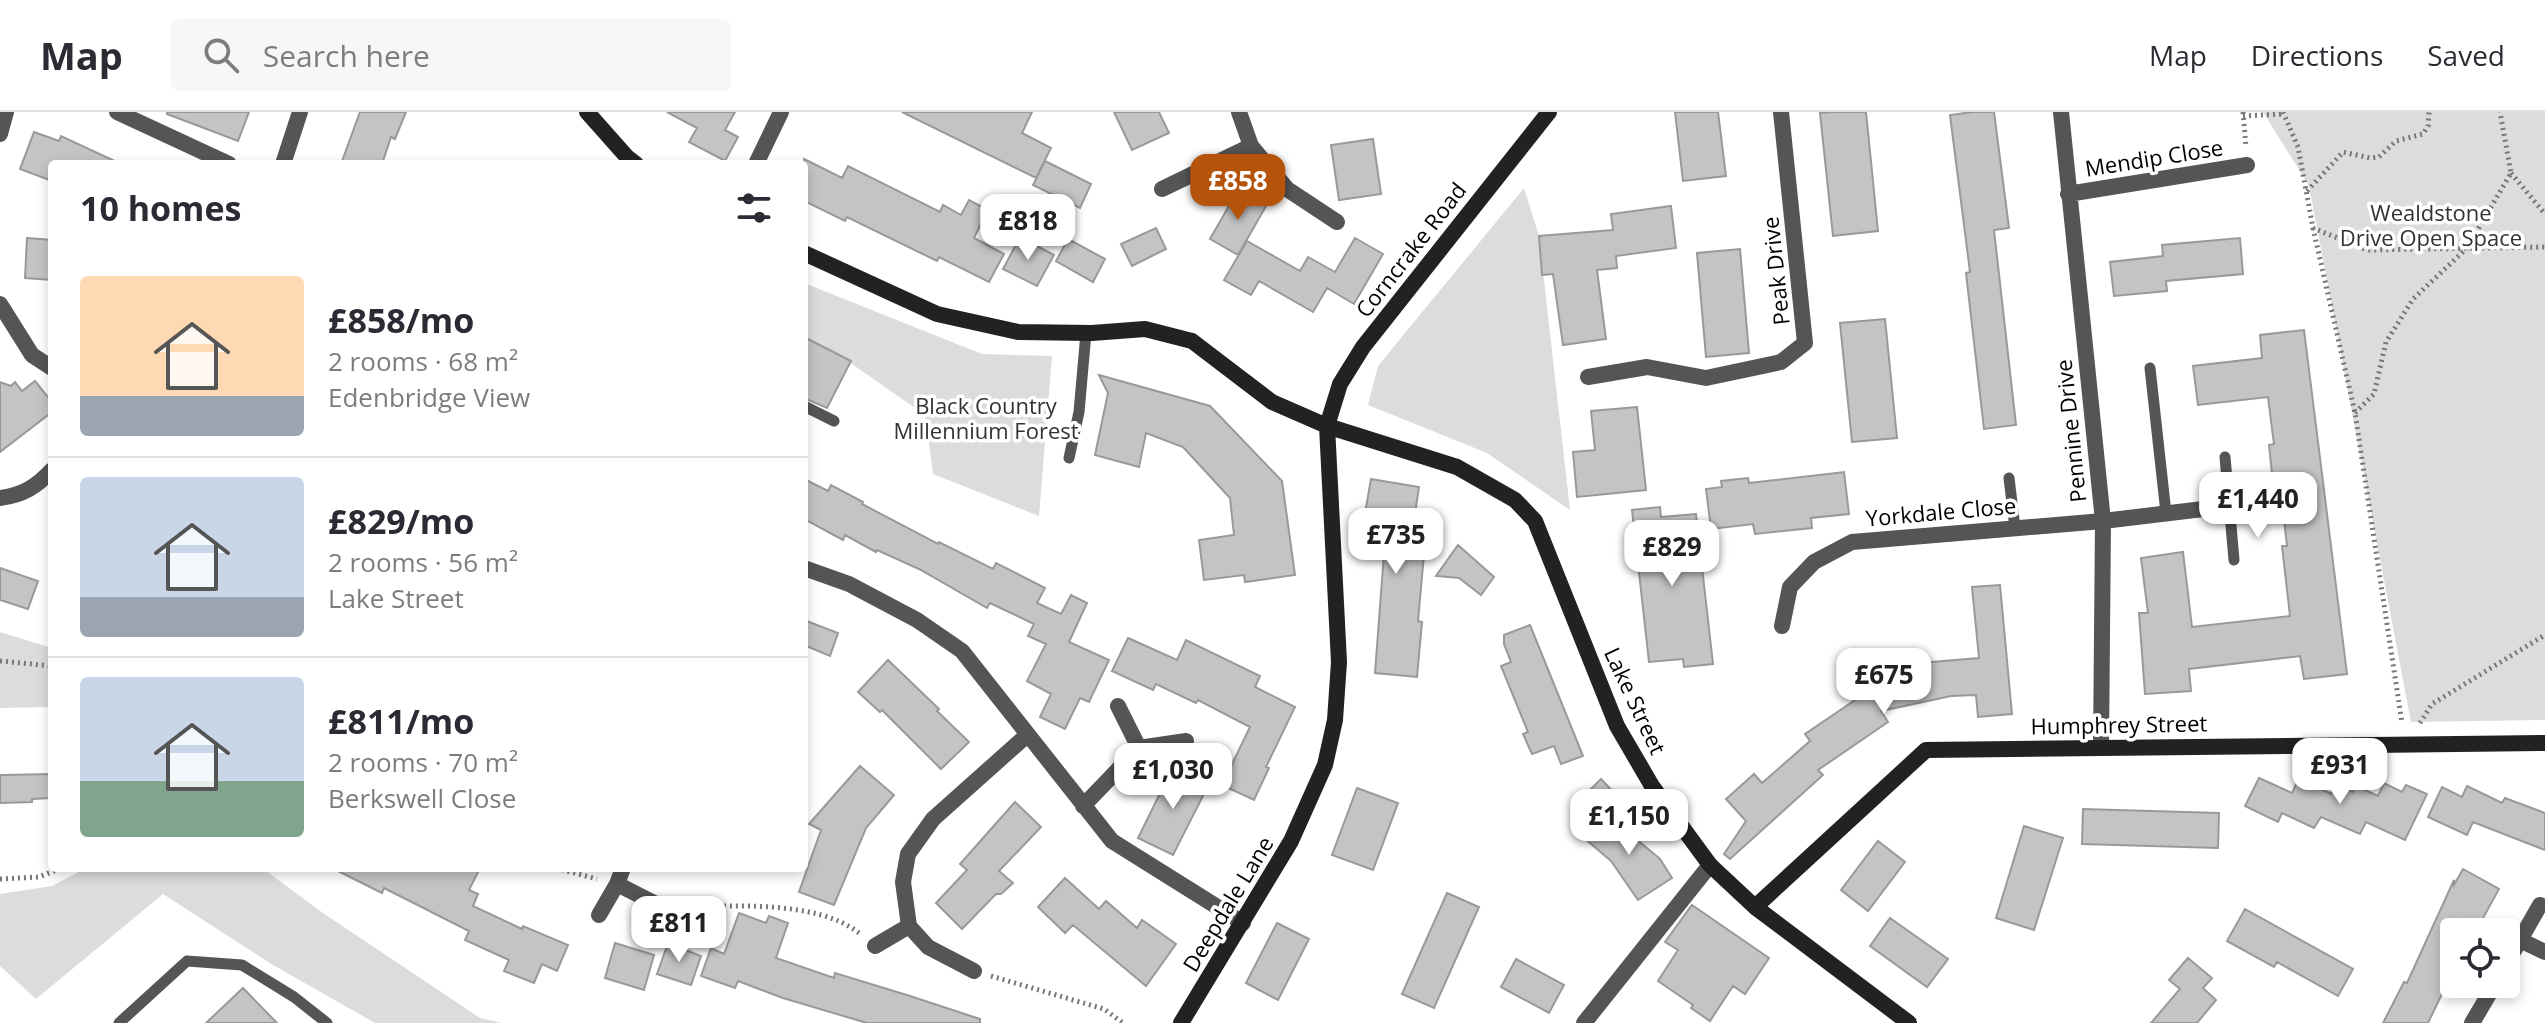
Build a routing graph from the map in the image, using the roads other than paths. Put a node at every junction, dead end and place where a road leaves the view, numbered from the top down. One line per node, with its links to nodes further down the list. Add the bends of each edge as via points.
1 (6, 112): 10 (street)
2 (117, 112): 12 (street)
3 (300, 112): 13 (street)
4 (587, 112): 14 (street)
5 (781, 112): 15 (street)
6 (1239, 112): 11 (street)
7 (1549, 112): 28 (street, Corncrake Road, via 1363,347 1340,384)
8 (1781, 112): 25 (street, Peak Drive, via 1805,343 1781,362 1706,378 1647,367)
9 (2061, 112): 18 (street, Pennine Drive)
10 (0, 134)
11 (1251, 146): 17 (street); 19 (street, via 1287,189)
12 (220, 160)
13 (284, 160)
14 (631, 160)
15 (758, 160)
16 (2247, 165): 18 (street, Mendip Close)
17 (1162, 189)
18 (2068, 194): 36 (street, Pennine Drive)
19 (1337, 222)
20 (808, 255): 22 (street, Lake Street, via 937,314 1018,332)
21 (0, 304): 23 (street, via 32,355)
22 (1086, 333): 28 (street, Lake Street, via 1145,329 1192,341 1272,402); 30 (lane)
23 (48, 365)
24 (2150, 368): 35 (lane)
25 (1588, 377)
26 (808, 408): 27 (lane)
27 (834, 421)
28 (1327, 426): 48 (street, Lake Street, via 1457,467 1515,500 1535,521 1617,726 1652,786); 54 (street, Deepdale Lane, via 1339,662 1335,720 1325,765 1297,829)
29 (2225, 457): 34 (lane)
30 (1069, 458)
31 (48, 474): 33 (street, via 19,496)
32 (2009, 478): 37 (lane)
33 (0, 498)
34 (2228, 506): 35 (street, Yorkdale Close); 38 (lane)
35 (2166, 513): 36 (street, Yorkdale Close)
36 (2103, 521): 37 (street, Yorkdale Close); 45 (street, Pennine Drive)
37 (2015, 528): 40 (street, Yorkdale Close, via 1852,542 1814,562 1790,587)
38 (2234, 560)
39 (808, 569): 42 (street, via 849,584 917,620 962,651)
40 (1782, 626)
41 (1118, 706): 46 (street)
42 (1026, 736): 47 (street); 55 (street, via 933,819 908,854 903,882)
43 (1186, 741): 46 (street)
44 (2545, 743): 45 (street, Humphrey Street)
45 (2101, 747): 52 (street, Humphrey Street, via 1926,750)
46 (1139, 748): 47 (street)
47 (1083, 806): 54 (street, via 1112,841)
48 (1710, 865): 52 (street, Lake Street); 64 (street)
49 (620, 876): 51 (street); 53 (street)
50 (2540, 905): 56 (street)
51 (662, 907)
52 (1755, 907): 65 (street, Lake Street)
53 (599, 915)
54 (1243, 923): 63 (street, Deepdale Lane)
55 (909, 926): 57 (street); 59 (street, via 928,947)
56 (2520, 940): 58 (street)
57 (875, 946)
58 (2545, 952)
59 (974, 971)
60 (2487, 998): 66 (street)
61 (119, 1023): 62 (lane, via 187,961 242,965)
62 (327, 1023)
63 (1181, 1023)
64 (1584, 1023)
65 (1909, 1023)
66 (2472, 1023)

